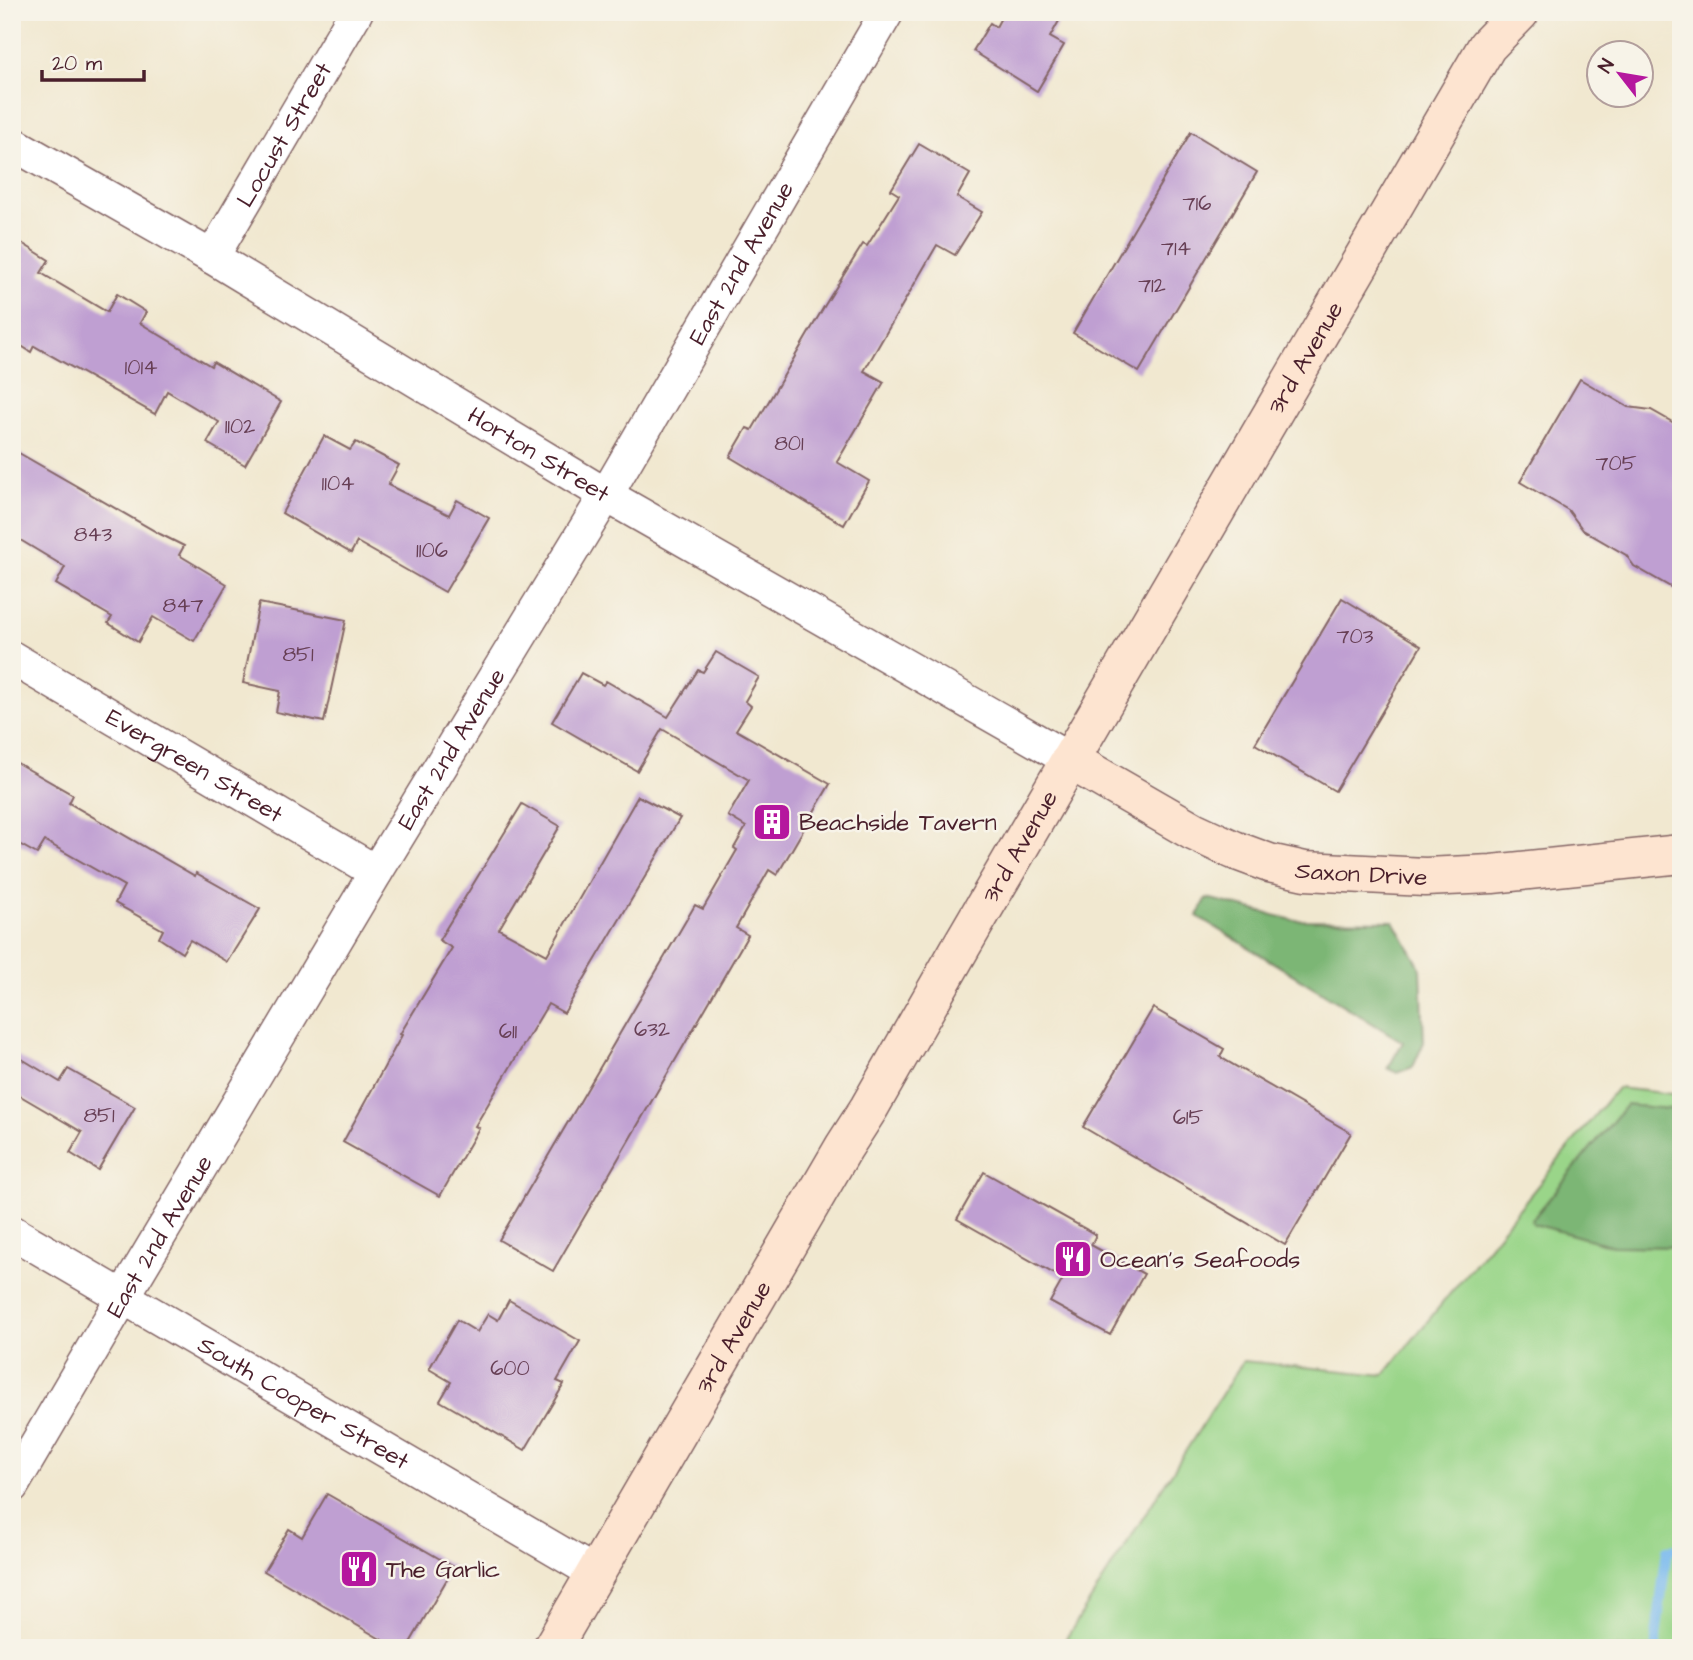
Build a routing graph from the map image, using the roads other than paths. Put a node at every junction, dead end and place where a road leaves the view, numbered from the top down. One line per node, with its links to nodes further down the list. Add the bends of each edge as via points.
1 (356, 12): 6 (street, Locust Street)
2 (887, 12): 7 (street, East 2nd Avenue)
3 (1520, 12): 4 (main road, 3rd Avenue)
4 (1492, 29): 9 (main road, 3rd Avenue)
5 (12, 143): 6 (street, Horton Street)
6 (212, 257): 7 (street, Horton Street)
7 (606, 495): 9 (street, Horton Street); 11 (street, East 2nd Avenue)
8 (12, 658): 11 (street, Evergreen Street)
9 (1070, 760): 10 (main road, Saxon Drive, via 1203,836 1269,863 1305,871 1425,877 1492,874); 15 (main road, 3rd Avenue)
10 (1681, 854)
11 (376, 872): 13 (street, East 2nd Avenue)
12 (12, 1232): 13 (street, South Cooper Street)
13 (122, 1297): 14 (street, East 2nd Avenue); 15 (street, South Cooper Street)
14 (12, 1486)
15 (595, 1573): 16 (main road, 3rd Avenue)
16 (552, 1648)

